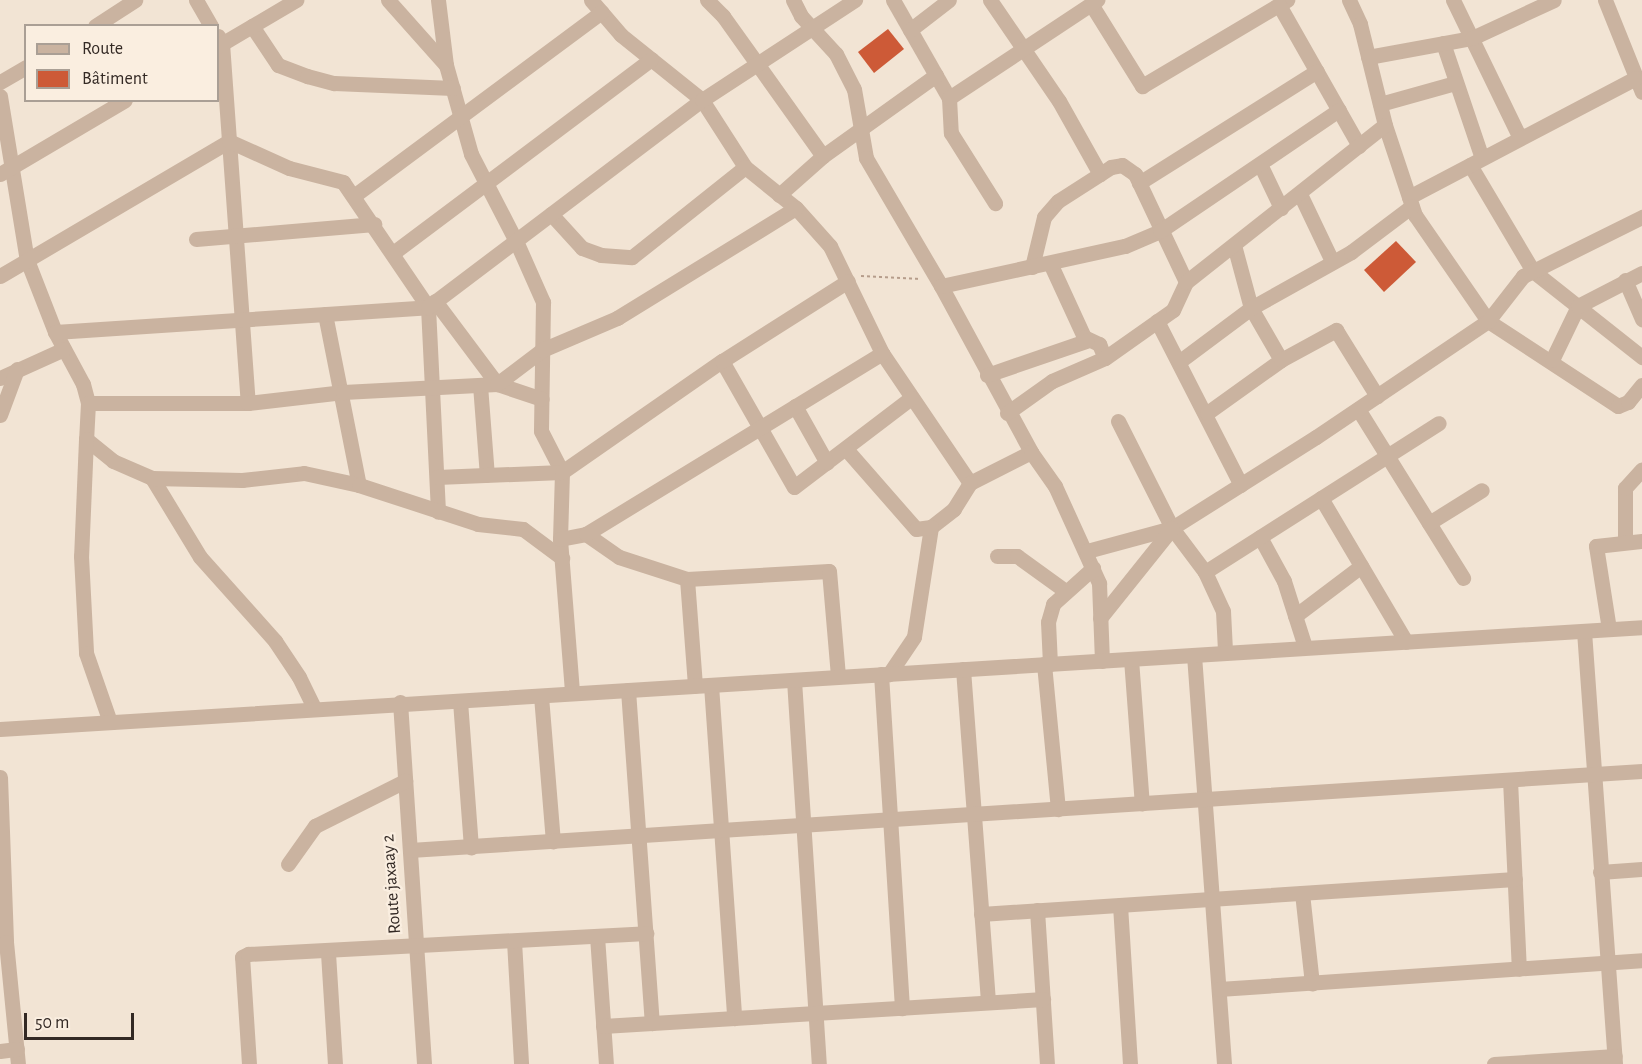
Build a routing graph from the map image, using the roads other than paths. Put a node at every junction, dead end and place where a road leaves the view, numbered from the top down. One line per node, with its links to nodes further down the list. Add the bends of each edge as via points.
1 (135, 0): 19 (street)
2 (196, 0): 21 (street)
3 (296, 0): 23 (street)
4 (388, 0): 32 (street)
5 (438, 0): 32 (street)
6 (707, 0): 31 (street)
7 (793, 0): 22 (street, via 801,16)
8 (855, 0): 22 (street)
9 (893, 0): 24 (street)
10 (950, 0): 24 (street)
11 (990, 0): 28 (street)
12 (1349, 0): 29 (street)
13 (1454, 0): 25 (street)
14 (1554, 0): 25 (street)
15 (1605, 0): 38 (street)
16 (1094, 2): 17 (street, via 1142,86); 28 (street)
17 (1283, 3): 34 (street)
18 (596, 6): 30 (street, via 621,35); 46 (street)
19 (110, 7): 20 (street)
20 (97, 24)
21 (210, 24)
22 (813, 25): 31 (street); 48 (street, via 836,54 854,89)
23 (252, 26): 26 (street); 39 (street, via 278,65 307,76 334,83)
24 (910, 30): 35 (street)
25 (1472, 38): 27 (street); 49 (street)
26 (219, 42): 50 (street)
27 (1443, 43): 29 (street); 37 (street)
28 (1023, 49): 41 (street); 57 (street)
29 (1368, 57): 44 (street)
30 (651, 59): 42 (street); 58 (street)
31 (756, 62): 42 (street); 52 (street)
32 (446, 65): 39 (street)
33 (24, 68): 36 (street)
34 (1317, 72): 45 (street); 59 (street)
35 (936, 75): 41 (street); 48 (street)
36 (0, 82)
37 (1455, 83): 44 (street); 53 (street)
38 (1639, 85): 49 (street)
39 (453, 88): 46 (street)
40 (0, 96): 56 (street)
41 (949, 98): 64 (street, via 951,133)
42 (702, 100): 55 (street); 67 (street)
43 (117, 102): 56 (street)
44 (1380, 104): 47 (street)
45 (1339, 111): 51 (street); 54 (street)
46 (460, 116): 58 (street, via 471,154); 61 (street)
47 (1385, 125): 51 (street); 63 (street)
48 (862, 129): 52 (street); 85 (street, via 866,158)
49 (1521, 138): 53 (street)
50 (229, 141): 61 (street, via 289,168 332,176); 71 (street); 76 (street)
51 (1359, 146): 60 (street)
52 (823, 156): 62 (street)
53 (1476, 161): 63 (street); 80 (street)
54 (1260, 164): 66 (street); 70 (street)
55 (745, 167): 62 (street); 67 (street, via 633,257 601,255 582,248)
56 (5, 171): 76 (street)
57 (1100, 174): 59 (street, via 1122,165); 79 (street, via 1058,201 1044,217)
58 (486, 183): 73 (street); 75 (street)
59 (1139, 183): 70 (street)
60 (1300, 194): 66 (street); 77 (street)
61 (355, 195): 69 (street)
62 (779, 195): 65 (street)
63 (1411, 201): 77 (street, via 1351,252); 94 (street)
64 (995, 203)
65 (796, 208): 83 (street, via 830,246); 98 (street, via 617,318)
66 (1281, 208): 74 (street)
67 (551, 214): 73 (street)
68 (1642, 217): 80 (street)
69 (374, 224): 71 (street); 75 (street)
70 (1160, 231): 78 (street, via 1125,246); 86 (street)
71 (237, 236): 72 (street); 92 (street)
72 (196, 239)
73 (516, 241): 87 (street); 98 (street, via 543,302)
74 (1233, 245): 86 (street); 89 (street)
75 (393, 253): 87 (street)
76 (27, 260): 82 (street); 95 (street)
77 (1332, 261): 89 (street)
78 (1050, 263): 79 (street); 96 (street)
79 (1032, 267): 85 (street)
80 (1533, 271): 88 (street); 94 (street, via 1523,276)
81 (1642, 273): 84 (street)
82 (0, 276)
83 (847, 278): 99 (street); 104 (street)
84 (1626, 280): 88 (street); 91 (street)
85 (938, 281): 107 (street)
86 (1186, 282): 93 (street, via 1173,310)
87 (431, 304): 90 (street); 109 (street); 112 (street)
88 (1578, 306): 100 (street); 103 (street)
89 (1251, 308): 102 (street); 105 (street)
90 (324, 314): 92 (street); 113 (street)
91 (1642, 318)
92 (240, 320): 95 (street); 118 (street)
93 (1157, 321): 101 (street); 105 (street)
94 (1488, 321): 103 (street); 114 (street)
95 (55, 332): 97 (street)
96 (1086, 341): 101 (street, via 1099,344); 107 (street)
97 (64, 350): 106 (street); 117 (street)
98 (542, 350): 109 (street); 116 (street)
99 (882, 353): 115 (street); 119 (street)
100 (1642, 357)
101 (1105, 358): 121 (street, via 1052,381)
102 (1281, 360): 114 (street, via 1336,330); 122 (street)
103 (1552, 360): 111 (street, via 1618,406 1629,402)
104 (722, 361): 126 (street); 133 (street)
105 (1180, 361): 122 (street)
106 (17, 369): 108 (street); 123 (street)
107 (987, 375): 121 (street)
108 (0, 378)
109 (497, 384): 110 (street); 116 (street)
110 (480, 385): 112 (street); 134 (street)
111 (1642, 385)
112 (432, 387): 113 (street); 135 (street)
113 (343, 392): 118 (street); 138 (street)
114 (1377, 396): 120 (street)
115 (911, 398): 128 (street); 137 (street)
116 (542, 399): 133 (street, via 541,431)
117 (88, 403): 118 (street); 127 (street)
118 (248, 403)
119 (795, 406): 126 (street); 131 (street)
120 (1358, 409): 130 (street); 139 (street)
121 (1007, 413): 129 (street)
122 (1207, 413): 139 (street)
123 (0, 416)
124 (1118, 421): 145 (street)
125 (1439, 423): 130 (street)
126 (759, 427): 131 (street, via 794,487); 146 (street)
127 (86, 439): 136 (street, via 113,461); 184 (street, via 81,556 86,653)
128 (846, 449): 131 (street); 144 (street, via 904,518 916,529)
129 (1031, 452): 137 (street); 151 (street, via 1055,486)
130 (1387, 456): 141 (street); 143 (street)
131 (827, 463)
132 (1642, 469): 150 (street, via 1625,488)
133 (561, 472): 134 (street); 148 (street)
134 (487, 475): 135 (street)
135 (437, 477): 142 (street)
136 (152, 478): 138 (street, via 242,480 304,473); 183 (street, via 200,557 274,641 299,677)
137 (970, 483): 144 (street, via 954,509)
138 (359, 485): 142 (street)
139 (1241, 485): 145 (street)
140 (1482, 490): 143 (street)
141 (1321, 498): 147 (street); 154 (street)
142 (438, 512): 153 (street, via 478,524 523,529)
143 (1429, 524): 157 (street)
144 (931, 527): 173 (street, via 914,637)
145 (1172, 528): 151 (street); 156 (street); 161 (street)
146 (586, 534): 148 (street); 158 (street, via 619,557)
147 (1260, 537): 156 (street); 160 (street, via 1284,580)
148 (560, 539): 153 (street)
149 (1642, 541): 150 (street)
150 (1625, 542): 163 (street, via 1601,543 1594,552)
151 (1087, 551): 155 (street)
152 (997, 556): 159 (street, via 1017,556)
153 (562, 558): 179 (street)
154 (1361, 566): 160 (street); 165 (street)
155 (1093, 568): 159 (street); 161 (street, via 1099,583)
156 (1205, 572): 167 (street, via 1223,611)
157 (1463, 578)
158 (687, 579): 174 (street, via 829,571); 177 (street)
159 (1064, 590): 171 (street, via 1053,604 1048,621)
160 (1295, 615): 166 (street)
161 (1100, 618): 170 (street)
162 (1642, 627): 163 (street)
163 (1609, 629): 164 (street)
164 (1584, 631): 165 (street); 187 (street)
165 (1406, 642): 166 (street)
166 (1305, 647): 167 (street)
167 (1225, 651): 168 (street)
168 (1194, 655): 169 (street); 191 (street)
169 (1131, 659): 170 (street); 192 (street)
170 (1102, 661): 171 (street)
171 (1047, 664): 172 (street); 193 (street)
172 (963, 669): 173 (street); 194 (street)
173 (885, 674): 174 (street); 195 (street)
174 (838, 676): 175 (street)
175 (794, 680): 176 (street); 196 (street)
176 (711, 685): 177 (street); 197 (street)
177 (695, 686): 178 (street)
178 (628, 690): 179 (street); 198 (street)
179 (572, 693): 180 (street)
180 (541, 696): 181 (street); 199 (street)
181 (460, 701): 182 (street); 200 (street)
182 (400, 702): 183 (street); 190 (street, Route jaxaay 2)
183 (314, 708): 184 (street)
184 (110, 722): 185 (street)
185 (0, 729)
186 (1642, 771): 187 (street)
187 (1594, 774): 189 (street); 204 (street)
188 (0, 777): 229 (street, via 6,942)
189 (1510, 780): 191 (street); 205 (street)
190 (405, 781): 201 (street, Route jaxaay 2); 202 (street, via 315,826)
191 (1205, 800): 192 (street); 207 (street)
192 (1142, 804): 193 (street)
193 (1058, 809): 194 (street)
194 (974, 815): 195 (street); 210 (street)
195 (890, 820): 196 (street); 223 (street)
196 (804, 826): 197 (street); 224 (street)
197 (722, 831): 198 (street); 225 (street)
198 (639, 837): 199 (street); 211 (street)
199 (553, 842): 200 (street)
200 (471, 848): 201 (street)
201 (410, 850): 214 (street, Route jaxaay 2)
202 (288, 864)
203 (1642, 869): 204 (street)
204 (1600, 872): 217 (street)
205 (1515, 879): 206 (street); 218 (street)
206 (1302, 893): 207 (street); 219 (street)
207 (1212, 899): 208 (street); 220 (street)
208 (1120, 905): 209 (street); 238 (street)
209 (1037, 910): 210 (street); 221 (street)
210 (981, 914): 222 (street)
211 (646, 933): 212 (street); 226 (street)
212 (597, 936): 213 (street); 227 (street)
213 (514, 941): 214 (street); 234 (street)
214 (416, 945): 215 (street); 233 (street, Route jaxaay 2)
215 (327, 953): 231 (street, via 242,957); 232 (street)
216 (1642, 960): 217 (street)
217 (1608, 962): 218 (street); 230 (street)
218 (1519, 969): 219 (street)
219 (1312, 982): 220 (street)
220 (1219, 989): 239 (street)
221 (1043, 999): 222 (street); 237 (street)
222 (988, 1002): 223 (street)
223 (902, 1008): 224 (street)
224 (816, 1012): 225 (street); 236 (street)
225 (734, 1018): 226 (street)
226 (652, 1023): 227 (street)
227 (603, 1026): 235 (street)
228 (0, 1051): 229 (street)
229 (18, 1056)
230 (1615, 1060): 240 (street)
231 (249, 1064)
232 (335, 1064)
233 (424, 1064)
234 (521, 1064)
235 (606, 1064)
236 (819, 1064)
237 (1047, 1064)
238 (1130, 1064)
239 (1224, 1064)
240 (1494, 1064)

